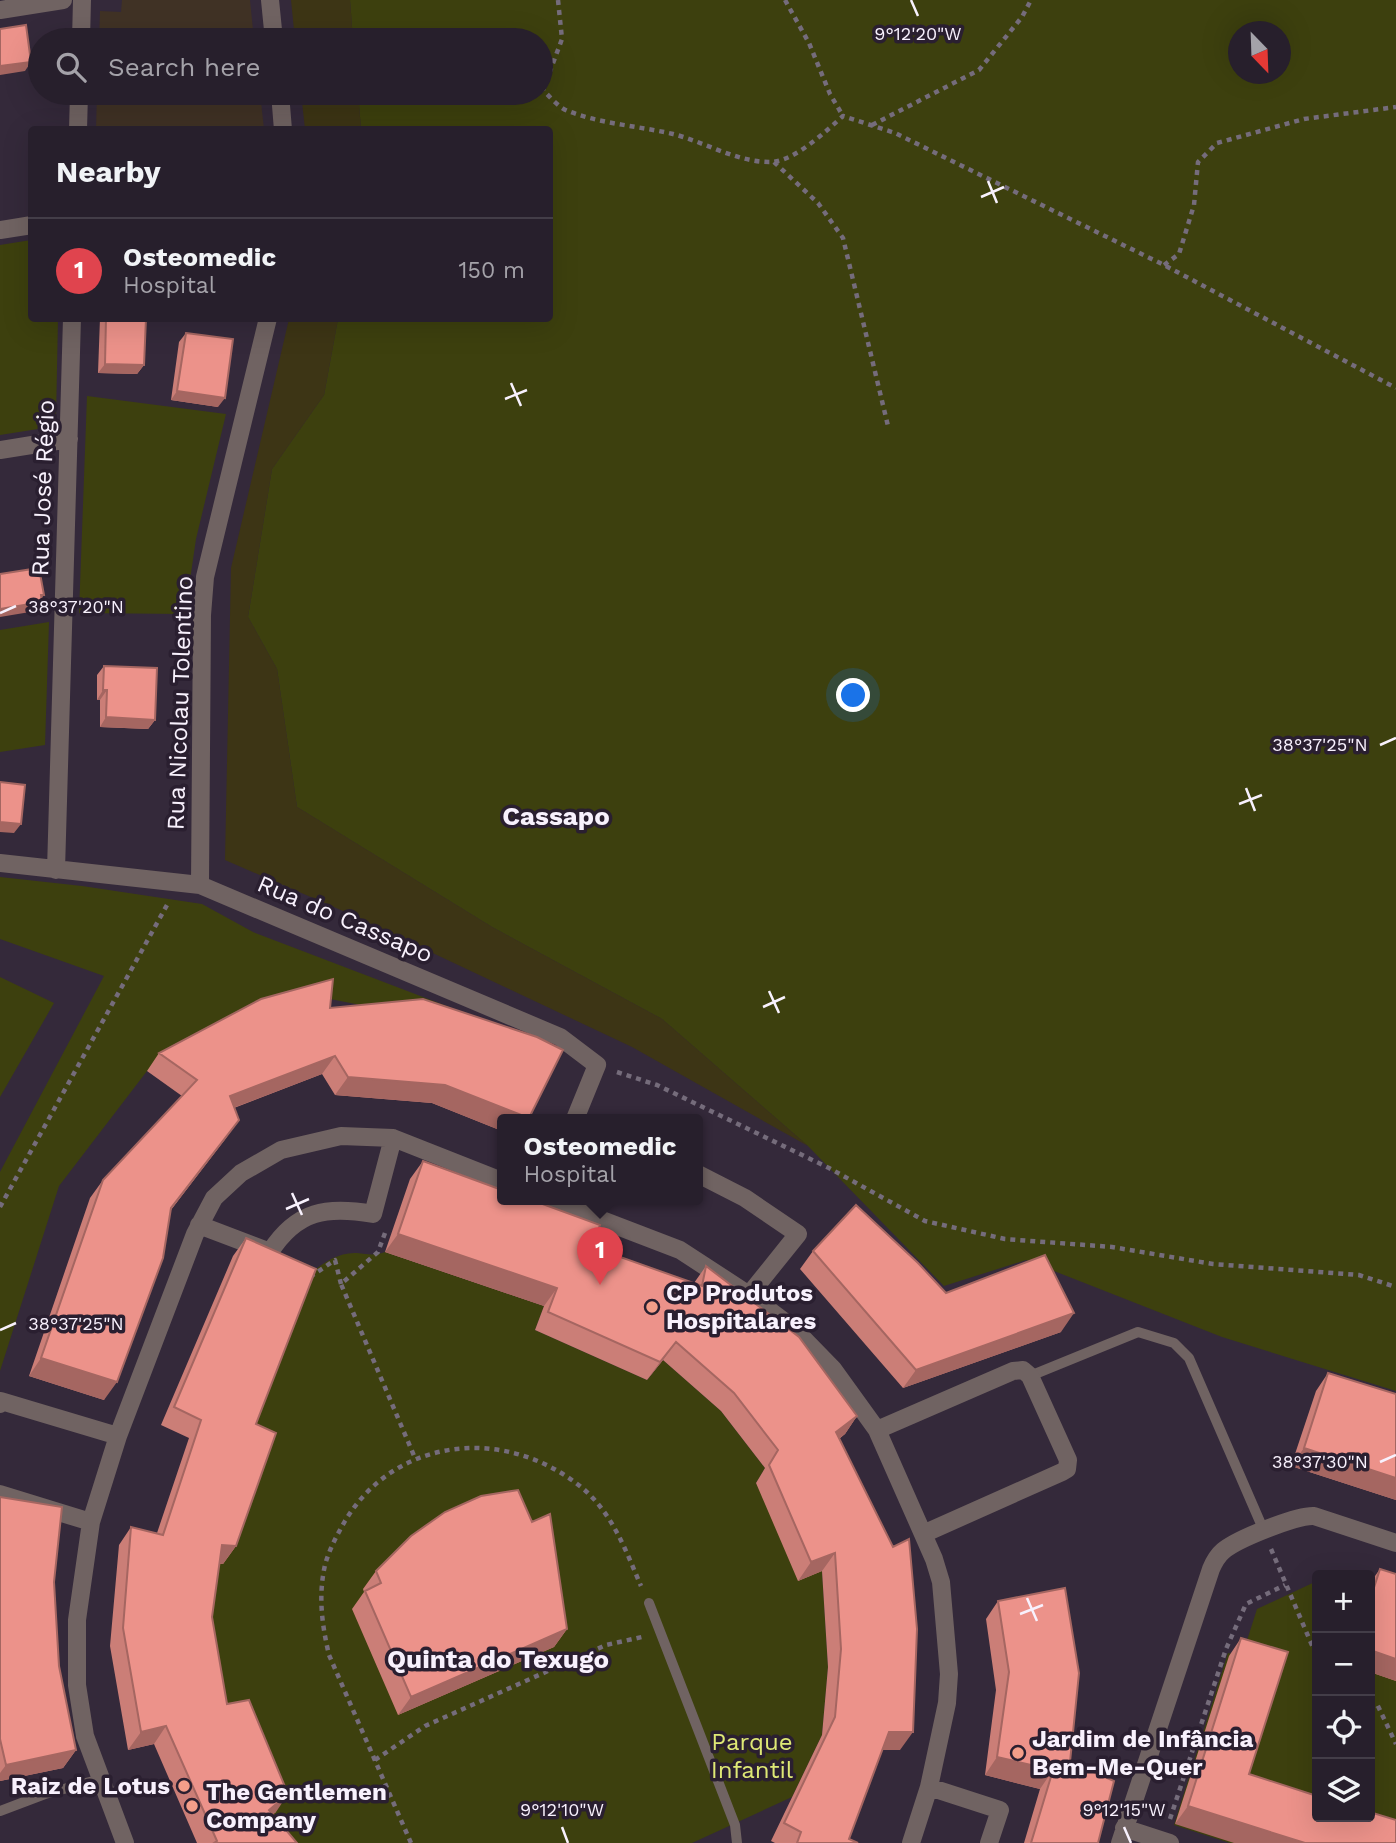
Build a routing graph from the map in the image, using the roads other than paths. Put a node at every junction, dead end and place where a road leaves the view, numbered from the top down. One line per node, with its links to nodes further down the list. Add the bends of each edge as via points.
1 (63, 0): 4 (street)
2 (82, 0): 5 (street)
3 (270, 0): 6 (street)
4 (0, 10)
5 (81, 28)
6 (273, 28)
7 (79, 105): 9 (street)
8 (281, 105): 10 (street)
9 (78, 126)
10 (283, 126)
11 (28, 226): 12 (street)
12 (0, 230)
13 (72, 322): 15 (street, Rua José Régio)
14 (267, 322): 19 (street, Rua Nicolau Tolentino, via 205,577)
15 (69, 439): 16 (street); 18 (street, Rua José Régio)
16 (0, 450)
17 (0, 863): 18 (street, Rua do Cassapo)
18 (56, 870): 19 (street, Rua do Cassapo)
19 (200, 886): 20 (street, Rua do Cassapo, via 560,1037 597,1065)
20 (577, 1114)
21 (393, 1138): 23 (street); 25 (street, via 341,1136 281,1150 241,1173 214,1198); 25 (street, via 373,1214 344,1209 320,1212 281,1235 270,1252)
22 (703, 1177): 26 (street, via 798,1234)
23 (497, 1179)
24 (591, 1207): 26 (street, via 680,1250)
25 (199, 1225): 30 (street)
26 (749, 1295): 29 (street, via 794,1329 833,1369)
27 (1030, 1376): 29 (street, via 1023,1370 1013,1371); 33 (lane, via 1138,1332 1180,1347 1189,1358); 34 (street, via 1068,1460 1067,1469)
28 (0, 1404): 30 (street)
29 (877, 1430): 34 (street)
30 (118, 1436): 32 (street)
31 (0, 1494): 32 (street)
32 (91, 1522): 37 (street, via 77,1620 77,1685 85,1736)
33 (1264, 1531): 35 (street, via 1314,1516); 40 (street, via 1228,1547 1215,1560)
34 (923, 1534): 38 (street, via 941,1582 949,1674)
35 (1396, 1543)
36 (649, 1603): 43 (lane, via 735,1825)
37 (100, 1779): 39 (lane); 42 (street)
38 (929, 1787): 44 (street); 45 (street, via 1000,1810)
39 (0, 1811)
40 (1122, 1836): 41 (street)
41 (1166, 1842)
42 (125, 1843)
43 (737, 1843)
44 (911, 1843)
45 (989, 1843)

